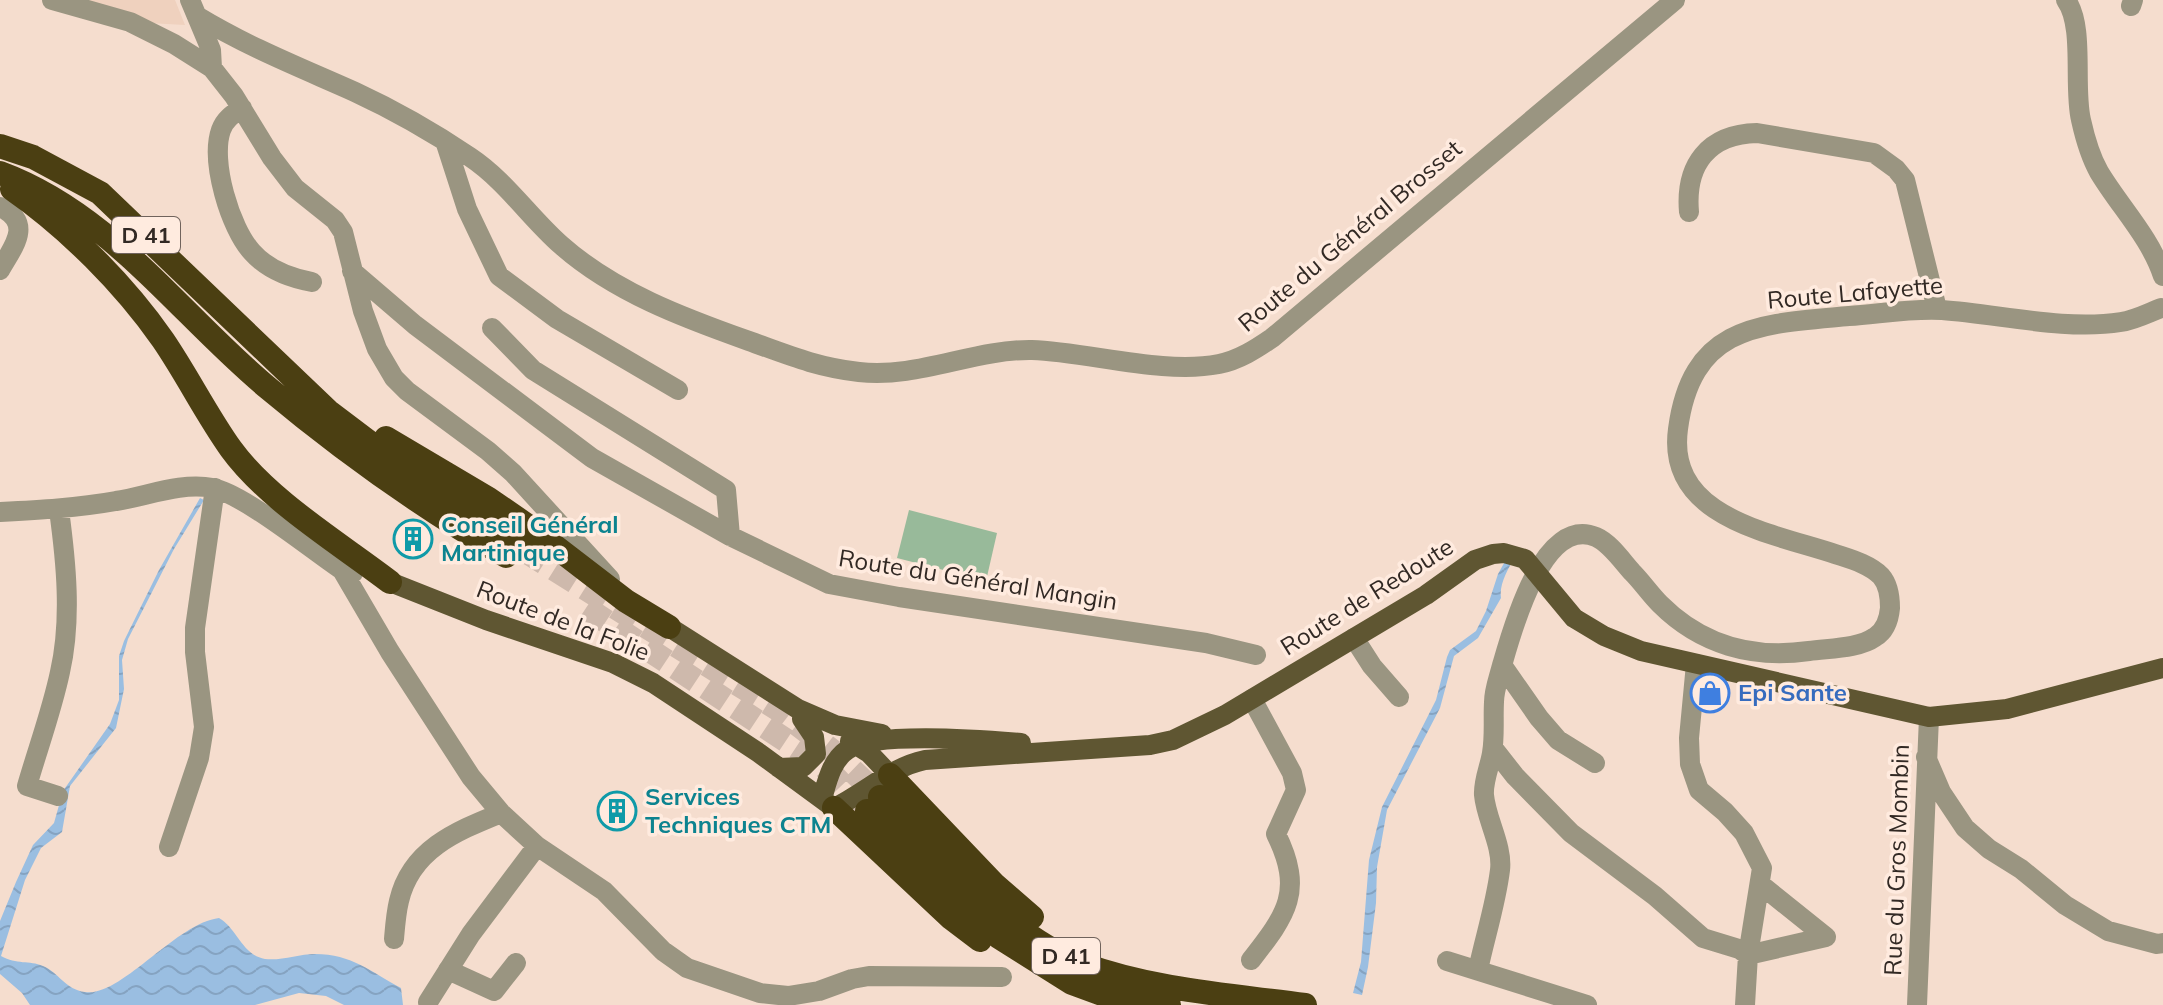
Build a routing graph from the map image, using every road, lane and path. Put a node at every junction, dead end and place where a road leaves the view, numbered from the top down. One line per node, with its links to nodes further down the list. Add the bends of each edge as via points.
1 (52, 0): 6 (street, via 130,22)
2 (1675, 0): 8 (street, Route du Général Brosset, via 1272,338 1221,364 1191,368 1033,350 879,372 805,363 690,320 619,285 562,246 489,171)
3 (2066, 0): 16 (street, via 2072,8 2077,49 2080,118 2091,154)
4 (194, 8): 5 (street, Route du Général Brosset); 6 (street)
5 (237, 40): 6 (street); 8 (street, Route du Général Brosset, via 356,93)
6 (211, 59): 7 (street)
7 (242, 108): 15 (street, via 295,188 335,220); 17 (street, via 229,116 217,145 223,187 240,236 271,267)
8 (446, 144): 22 (street, via 467,209 499,276 557,319)
9 (0, 146): 21 (highway, D 41, via 33,157 100,193)
10 (0, 173): 21 (highway, D 41, via 76,212 132,258 266,387 437,515 522,557 328,411)
11 (0, 182): 27 (highway, via 53,221 104,269 162,338 231,449 263,486)
12 (0, 207): 14 (street, via 15,218 19,229)
13 (1689, 212): 19 (street, via 1687,192 1703,155 1743,133 1874,153 1905,180)
14 (0, 270)
15 (352, 271): 26 (street, Route du Général Mangin, via 592,458); 31 (street, via 377,349 400,384 513,473 618,587)
16 (2163, 276)
17 (312, 282)
18 (2162, 303): 19 (street, Route Lafayette, via 2136,318 2105,324)
19 (1937, 309): 29 (street, Route Lafayette, via 1776,322 1736,334 1698,368 1678,430 1683,473 1710,506 1737,521 1863,564 1884,579 1890,612 1877,637 1783,655 1735,648 1688,628 1603,541 1587,534 1561,541)
20 (492, 328): 26 (street, via 533,370 726,490)
21 (270, 355): 31 (highway, via 390,441 489,499)
22 (678, 390)
23 (215, 488): 24 (street, Route de la Folie, via 180,487); 28 (street, Route de la Folie); 54 (street, via 195,628 204,727)
24 (59, 510): 25 (street, Route de la Folie); 50 (street, via 65,551 61,669 27,786)
25 (0, 512)
26 (730, 536): 33 (street, Route du Général Mangin, via 829,584)
27 (330, 537): 28 (highway); 30 (highway)
28 (342, 570): 30 (street, Route de la Folie); 52 (street, via 443,735)
29 (1536, 570): 32 (main road, Route de Redoute, via 1525,559 1504,553 1475,560); 34 (main road, Route de Redoute, via 1574,618 1604,636); 35 (street)
30 (390, 582): 48 (main road, Route de la Folie, via 613,663 653,683)
31 (669, 627): 37 (main road)
32 (1354, 638): 38 (street); 39 (main road, Route de Redoute)
33 (1256, 655)
34 (1696, 664): 40 (main road, Route de Redoute); 55 (street, via 1690,764 1699,790 1744,833 1762,868)
35 (1502, 665): 45 (street, via 1494,696); 47 (street, via 1558,740)
36 (2163, 668): 40 (main road, Route de Redoute, via 2007,709)
37 (765, 690): 41 (main road); 42 (main road, via 835,725)
38 (1399, 697)
39 (1252, 699): 44 (main road, Route de Redoute, via 1173,740); 59 (street, via 1296,790 1276,834 1291,893 1276,929)
40 (1929, 717): 46 (street, Rue du Gros Mombin)
41 (802, 719): 43 (main road); 48 (main road, via 814,737 816,754 803,767)
42 (906, 738): 43 (main road); 44 (main road)
43 (857, 744): 49 (main road); 51 (main road, via 834,764)
44 (1093, 748): 49 (main road, via 933,759)
45 (1493, 748): 58 (street, via 1571,833 1703,938); 63 (street, via 1483,792 1501,865)
46 (1926, 757): 57 (street, via 1965,828 1989,849 2108,931); 73 (street, Rue du Gros Mombin)
47 (1595, 763)
48 (779, 768): 51 (main road, Route de la Folie)
49 (890, 775): 51 (main road, via 860,795); 66 (highway, via 994,884 1052,934)
50 (58, 796)
51 (828, 804): 65 (highway, via 972,934 1030,970)
52 (501, 813): 53 (street); 56 (street, via 450,834 420,860 399,899)
53 (537, 846): 62 (street); 67 (street, via 604,891 687,968)
54 (169, 847)
55 (1760, 884): 58 (street); 58 (street, via 1826,937)
56 (394, 939)
57 (2163, 943)
58 (1748, 955): 72 (street)
59 (1251, 960)
60 (1447, 961): 63 (street)
61 (516, 963): 62 (street, via 494,991)
62 (448, 970): 68 (street)
63 (1478, 970): 71 (street)
64 (1002, 977): 67 (street, via 869,976)
65 (1072, 983): 66 (highway, D 41, via 999,937 921,867 873,804 1033,937 1080,963); 69 (highway, D 41, via 1102,994)
66 (1147, 984): 70 (highway, D 41)
67 (794, 1001)
68 (428, 1002)
69 (1169, 1005)
70 (1305, 1005)
71 (1587, 1005)
72 (1745, 1005)
73 (1917, 1005)

